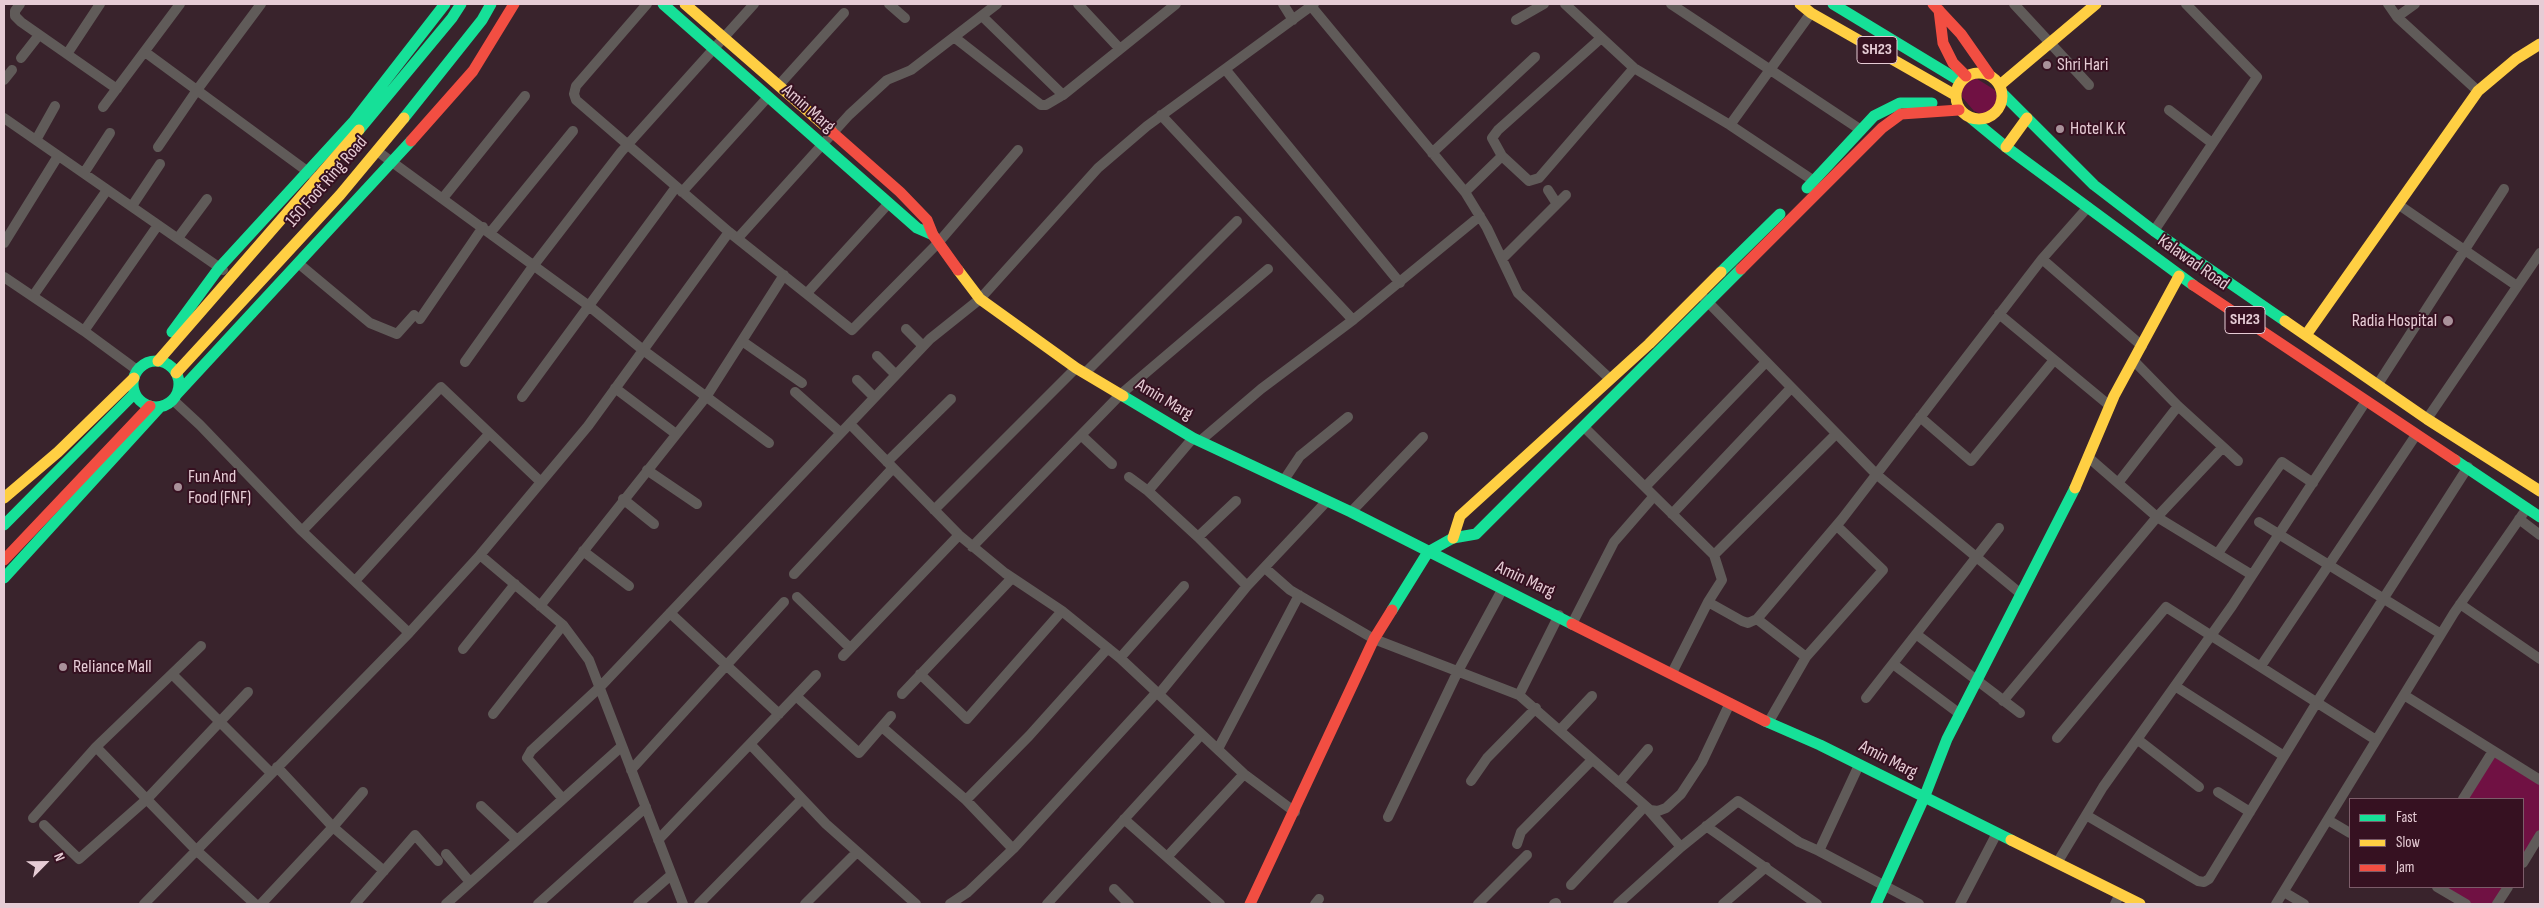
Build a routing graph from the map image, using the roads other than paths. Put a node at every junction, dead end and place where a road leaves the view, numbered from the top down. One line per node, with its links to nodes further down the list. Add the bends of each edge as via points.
1 (20, 4): 37 (street, via 15,11 16,16)
2 (100, 4): 46 (street)
3 (261, 4): 60 (street)
4 (445, 4): 91 (main road, via 354,121)
5 (461, 4): 93 (main road, 150 Foot Ring Road)
6 (492, 4): 85 (main road, 150 Foot Ring Road)
7 (514, 4): 89 (main road, via 473,71)
8 (647, 4): 80 (street, via 579,82 574,94 576,100)
9 (663, 4): 43 (main road, Amin Marg)
10 (685, 4): 39 (main road, Amin Marg)
11 (754, 4): 39 (street)
12 (889, 4): 34 (street)
13 (997, 4): 32 (street)
14 (1078, 4): 44 (street)
15 (1176, 4): 44 (street)
16 (1283, 4): 35 (street)
17 (1544, 4): 36 (street)
18 (1565, 4): 40 (street)
19 (1671, 4): 51 (street)
20 (1800, 4): 31 (main road, SH23)
21 (1833, 4): 54 (main road, SH23)
22 (2014, 4): 41 (street)
23 (2096, 4): 41 (main road)
24 (2186, 4): 79 (street, via 2256,77)
25 (2388, 4): 33 (street)
26 (2415, 4): 33 (street)
27 (175, 5): 45 (street)
28 (1312, 5): 35 (street); 86 (street)
29 (1936, 7): 53 (main road, via 1961,34); 54 (main road, via 1943,43)
30 (844, 13): 56 (street)
31 (1812, 13): 51 (street); 65 (main road, SH23)
32 (982, 16): 38 (street); 62 (street)
33 (2397, 17): 61 (street)
34 (905, 18)
35 (1292, 20): 50 (street)
36 (1516, 20)
37 (39, 35): 46 (street); 48 (street)
38 (954, 37): 62 (street, via 1041,105); 76 (street, via 911,70 887,80)
39 (722, 38): 43 (street); 56 (main road, Amin Marg)
40 (1600, 39): 49 (street); 88 (street, via 1498,130 1492,138)
41 (2051, 43): 57 (street); 59 (main road)
42 (2540, 44): 61 (main road, via 2516,59)
43 (713, 48): 64 (main road, Amin Marg); 80 (street)
44 (1120, 49): 62 (street)
45 (145, 52): 58 (street); 60 (street)
46 (67, 54): 58 (street)
47 (1535, 57): 86 (street)
48 (21, 58)
49 (1634, 68): 73 (street); 88 (street, via 1539,178 1529,181)
50 (1224, 69): 69 (street); 130 (street)
51 (1769, 69): 73 (street); 74 (street)
52 (12, 70): 55 (street)
53 (1989, 74): 54 (main road, via 1973,73); 59 (main road)
54 (1963, 78): 65 (main road)
55 (4, 80)
56 (778, 85): 76 (main road, Amin Marg)
57 (2089, 85)
58 (117, 89): 67 (street)
59 (2001, 89): 70 (main road, Kalawad Road / SH23); 71 (main road, via 1999,108 1994,114 1988,118)
60 (197, 90): 82 (street); 91 (street)
61 (2478, 91): 105 (main road)
62 (1063, 95)
63 (525, 96): 101 (street)
64 (768, 97): 81 (main road, Amin Marg); 95 (street)
65 (1957, 103): 71 (main road); 74 (main road, via 1900,103 1874,116); 134 (main road, via 1901,114 1882,128)
66 (56, 106): 78 (street)
67 (103, 107)
68 (2169, 110): 79 (street)
69 (1161, 115): 135 (street, via 1098,168); 138 (street)
70 (2027, 118): 83 (main road); 112 (main road, Kalawad Road / SH23, via 2094,185)
71 (1972, 119): 83 (main road, Kalawad Road / SH23)
72 (5, 120): 78 (street)
73 (1730, 126): 94 (street)
74 (1860, 130): 94 (main road)
75 (573, 131): 111 (street)
76 (834, 133): 81 (street); 116 (main road, Amin Marg, via 927,220)
77 (110, 134): 92 (street)
78 (36, 140): 87 (street)
79 (2212, 143): 112 (street)
80 (627, 144): 95 (street); 123 (street)
81 (823, 145): 103 (main road, Amin Marg); 115 (street)
82 (158, 147)
83 (2006, 147): 107 (main road, Kalawad Road / SH23)
84 (1018, 150): 116 (street)
85 (377, 151): 89 (street); 153 (main road, 150 Foot Ring Road)
86 (1432, 153): 99 (street)
87 (58, 156): 92 (street); 117 (street)
88 (1502, 156): 99 (street)
89 (394, 161): 101 (street); 122 (main road)
90 (160, 164): 106 (street)
91 (307, 172): 93 (street); 124 (main road)
92 (84, 173): 97 (street)
93 (318, 179): 127 (main road, 150 Foot Ring Road)
94 (1814, 181): 134 (main road)
95 (679, 189): 113 (street); 136 (street)
96 (2504, 189): 118 (street)
97 (107, 190): 106 (street); 133 (street)
98 (1548, 190): 104 (street)
99 (1465, 192): 108 (street)
100 (1566, 195): 104 (street)
101 (443, 198): 111 (street)
102 (207, 199): 114 (street)
103 (889, 203): 116 (main road, Amin Marg); 132 (street)
104 (1557, 204): 120 (street)
105 (2400, 205): 118 (street); 141 (main road)
106 (132, 206): 110 (street)
107 (2088, 207): 121 (street); 128 (main road, Kalawad Road / SH23)
108 (1480, 216): 120 (street); 130 (street)
109 (1236, 222): 152 (street)
110 (158, 225): 114 (street); 140 (street)
111 (486, 230): 122 (street, via 417,317 397,334 370,323); 123 (street)
112 (2154, 231): 141 (main road, Kalawad Road / SH23)
113 (729, 232): 115 (street); 145 (street)
114 (178, 238): 124 (street)
115 (738, 238): 126 (street)
116 (935, 239): 132 (street, via 852,330); 135 (main road, Amin Marg)
117 (4, 243)
118 (2465, 248): 131 (street); 159 (street)
119 (2540, 253): 131 (street)
120 (1503, 258): 156 (street, via 1518,293)
121 (2042, 259): 137 (street); 144 (street)
122 (298, 263): 166 (main road)
123 (534, 265): 136 (street); 150 (street)
124 (219, 268): 127 (street); 149 (main road)
125 (1268, 269): 164 (street)
126 (784, 275): 132 (street); 142 (street)
127 (230, 276): 149 (main road, 150 Foot Ring Road)
128 (2179, 276): 144 (main road); 170 (main road, Kalawad Road / SH23)
129 (4, 277): 133 (street)
130 (1400, 283): 138 (street)
131 (2517, 286): 176 (street)
132 (807, 293)
133 (33, 296): 140 (street)
134 (1703, 297): 151 (street); 156 (main road); 228 (main road, via 1476,534)
135 (980, 298): 143 (street); 152 (main road, Amin Marg)
136 (589, 306): 145 (street); 167 (street)
137 (1999, 314): 147 (street); 175 (street)
138 (1354, 320): 186 (street)
139 (906, 329): 143 (street)
140 (84, 331): 154 (street)
141 (2306, 335): 159 (main road, Kalawad Road / SH23)
142 (742, 341): 158 (street); 168 (street)
143 (921, 345): 155 (street)
144 (2142, 346): 148 (main road)
145 (643, 350): 160 (street); 168 (street)
146 (877, 356): 155 (street)
147 (2054, 360): 172 (street); 175 (street, via 1971,461)
148 (2134, 361): 172 (main road); 173 (street)
149 (154, 362): 153 (main road, via 166,363); 154 (main road)
150 (464, 362)
151 (1766, 362): 161 (street); 201 (street)
152 (1081, 370): 164 (main road, Amin Marg); 212 (street)
153 (176, 373): 166 (main road, via 179,387)
154 (136, 374): 163 (main road); 204 (main road, via 58,452)
155 (895, 374): 165 (street)
156 (1609, 378): 228 (main road, via 1460,516)
157 (857, 380): 165 (street)
158 (802, 383)
159 (2378, 384): 176 (main road, Kalawad Road / SH23)
160 (615, 388): 181 (street); 198 (street)
161 (1791, 388): 182 (street); 214 (street)
162 (794, 392): 179 (street)
163 (135, 393): 171 (main road, via 139,400); 209 (main road)
164 (1121, 394): 184 (street); 186 (main road, Amin Marg)
165 (873, 396): 177 (street)
166 (175, 397): 171 (main road); 223 (street)
167 (522, 397)
168 (706, 397): 181 (street); 187 (street)
169 (951, 399): 192 (street)
170 (2366, 401): 183 (main road, Kalawad Road / SH23); 200 (street)
171 (155, 406): 236 (main road); 241 (main road)
172 (2110, 406): 189 (main road)
173 (2178, 406): 188 (street); 199 (street)
174 (1348, 417): 197 (street, via 1307,449)
175 (1920, 417): 195 (street)
176 (2427, 419): 203 (main road, Kalawad Road / SH23)
177 (850, 424): 179 (street); 192 (street)
178 (1586, 429): 201 (street)
179 (841, 433): 258 (street)
180 (490, 434): 198 (street); 223 (street, via 441,387); 243 (street)
181 (676, 434): 194 (street)
182 (1836, 434): 195 (street); 234 (street)
183 (2416, 435): 193 (main road, Kalawad Road / SH23); 237 (street)
184 (1082, 436): 191 (street); 229 (street)
185 (1424, 437): 213 (street)
186 (1197, 440): 197 (main road, Amin Marg); 202 (street)
187 (769, 442)
188 (2223, 447): 190 (street); 215 (street)
189 (2088, 457): 199 (street); 249 (main road)
190 (2238, 461)
191 (1112, 464)
192 (890, 465): 212 (street); 239 (street)
193 (2468, 468): 211 (main road, Kalawad Road / SH23); 252 (street)
194 (647, 470): 206 (street); 210 (street)
195 (1876, 474): 221 (street); 235 (street)
196 (1129, 477): 202 (street)
197 (1284, 480): 208 (main road, Amin Marg)
198 (541, 482): 233 (street)
199 (2118, 483): 215 (street)
200 (2313, 483): 225 (street); 232 (street, via 2282,462)
201 (1645, 487): 205 (street)
202 (1148, 491): 227 (street)
203 (2540, 491)
204 (6, 492): 209 (street)
205 (1654, 496): 214 (street); 261 (street, via 1614,542)
206 (623, 500): 219 (street); 230 (street)
207 (1236, 500): 227 (street)
208 (1327, 501): 213 (main road, Amin Marg); 238 (street)
209 (24, 504): 220 (main road)
210 (697, 504)
211 (2527, 508): 216 (main road, SH23); 217 (street)
212 (934, 510): 224 (street)
213 (1350, 512): 231 (main road, Amin Marg)
214 (1672, 514): 234 (street)
215 (2157, 517): 232 (street); 295 (street)
216 (2540, 517)
217 (2519, 519): 226 (street); 255 (street)
218 (2258, 522): 225 (street)
219 (654, 524)
220 (4, 525)
221 (1837, 526): 260 (street); 273 (street, via 1883,570)
222 (1999, 528): 235 (street)
223 (302, 531): 243 (street)
224 (959, 535): 229 (street); 269 (street)
225 (2279, 535): 237 (street); 240 (street)
226 (2540, 535)
227 (1198, 537): 247 (street)
228 (1453, 538): 231 (main road)
229 (972, 546): 242 (street)
230 (583, 551): 245 (street); 256 (street)
231 (1428, 552): 248 (main road, Amin Marg); 267 (main road)
232 (2218, 553): 240 (street)
233 (480, 555): 244 (street); 263 (street)
234 (1714, 555): 254 (street, via 1722,580)
235 (1975, 556): 249 (street); 264 (street)
236 (4, 560)
237 (2328, 565): 252 (street); 278 (street)
238 (1265, 568): 247 (street); 250 (street)
239 (794, 574)
240 (2252, 576): 266 (street)
241 (4, 578)
242 (1012, 578): 257 (street); 282 (street)
243 (355, 581): 263 (street)
244 (515, 584): 256 (street); 271 (street)
245 (629, 586)
246 (1184, 586): 274 (street)
247 (1248, 586): 288 (street)
248 (1502, 590): 259 (main road, Amin Marg); 279 (street)
249 (2021, 594): 284 (main road)
250 (1299, 595): 267 (street); 315 (street)
251 (797, 597): 269 (street)
252 (2384, 598): 265 (street); 296 (street)
253 (784, 602): 277 (street)
254 (1708, 602): 260 (street, via 1742,621 1748,623); 280 (street)
255 (2460, 604): 265 (street); 275 (street)
256 (540, 606): 262 (street)
257 (1062, 611): 270 (street); 282 (street, via 968,719)
258 (670, 613): 277 (street); 286 (street)
259 (1559, 615): 261 (main road, Amin Marg); 290 (street)
260 (1757, 619): 273 (street)
261 (1573, 622): 280 (main road, Amin Marg)
262 (563, 625): 286 (street, via 589,660); 300 (street)
263 (409, 632): 321 (street)
264 (1916, 634): 276 (street); 284 (street)
265 (2441, 634): 291 (street)
266 (2211, 635): 278 (street); 285 (street); 309 (street, via 2166,607)
267 (1374, 639): 279 (street); 339 (main road)
268 (201, 646): 281 (street)
269 (850, 648): 272 (street)
270 (1108, 648): 274 (street); 335 (street)
271 (463, 649)
272 (843, 656)
273 (1806, 657): 305 (street)
274 (1120, 658): 288 (street)
275 (2540, 659)
276 (1893, 664): 294 (street); 302 (street)
277 (727, 666): 301 (street); 322 (street)
278 (2261, 666): 296 (street)
279 (1458, 671): 290 (street); 342 (street)
280 (1672, 673): 297 (main road, Amin Marg)
281 (172, 674): 304 (street); 314 (street)
282 (920, 674): 289 (street)
283 (816, 676): 292 (street)
284 (1977, 680): 295 (street); 302 (main road)
285 (2175, 686): 310 (street); 318 (street)
286 (600, 687): 313 (street); 333 (street, via 531,751 528,758)
287 (248, 692): 304 (street)
288 (1158, 693): 308 (street); 357 (street)
289 (902, 694)
290 (1519, 695): 298 (street)
291 (2404, 695): 311 (street); 317 (street)
292 (796, 696): 301 (street); 306 (street, via 859,753)
293 (1592, 696): 307 (street)
294 (1866, 698)
295 (2003, 701): 299 (street)
296 (2317, 702): 311 (street); 318 (street)
297 (1730, 703): 305 (main road, Amin Marg); 337 (street, via 1702,762 1681,794 1658,811)
298 (1536, 708): 307 (street); 325 (street, via 1487,758)
299 (2020, 712)
300 (493, 714)
301 (779, 714): 312 (street)
302 (1960, 714): 330 (main road)
303 (891, 716): 306 (street)
304 (221, 723): 321 (street); 332 (street)
305 (1768, 723): 320 (main road, Amin Marg)
306 (882, 727): 335 (street)
307 (1560, 730): 319 (street)
308 (1201, 735): 315 (street); 344 (street)
309 (2057, 738)
310 (2138, 739): 327 (street); 341 (street)
311 (2376, 740): 345 (street)
312 (750, 744): 334 (street); 353 (street)
313 (622, 746): 322 (street); 333 (street)
314 (96, 747): 332 (street); 343 (street)
315 (1218, 749): 323 (street)
316 (1648, 749): 326 (street)
317 (2493, 751): 324 (street); 331 (street)
318 (2284, 756): 340 (street)
319 (1592, 760): 326 (street); 354 (street, via 1521,832)
320 (1859, 765): 330 (main road, Amin Marg); 358 (street)
321 (274, 770): 348 (street); 356 (street)
322 (631, 770): 338 (street)
323 (1244, 774): 339 (street); 362 (street)
324 (2540, 780)
325 (1471, 781)
326 (1619, 783): 337 (street)
327 (2199, 787)
328 (364, 792): 348 (street)
329 (2218, 792): 340 (street)
330 (1924, 798): 350 (main road, Amin Marg); 371 (main road)
331 (2464, 798)
332 (147, 799): 346 (street, via 79,859); 356 (street)
333 (563, 799): 352 (street)
334 (802, 800): 359 (street); 385 (street)
335 (966, 800): 357 (street)
336 (481, 806): 352 (street)
337 (1644, 806): 355 (street); 370 (street)
338 (646, 807): 353 (street); 382 (street)
339 (1295, 812): 392 (main road)
340 (2250, 812): 341 (street, via 2209,879 2204,882)
341 (2086, 815): 365 (street)
342 (1388, 817)
343 (33, 818)
344 (1124, 819): 362 (street); 389 (street)
345 (2328, 820): 349 (street); 375 (street)
346 (44, 825)
347 (1706, 826): 355 (street); 358 (street, via 1738,801); 366 (street)
348 (333, 827): 367 (street); 379 (street)
349 (2349, 833)
350 (1997, 834): 365 (main road, Amin Marg); 399 (street)
351 (2540, 835): 364 (street)
352 (517, 840): 369 (street)
353 (658, 840): 368 (street)
354 (1517, 844)
355 (1681, 847): 394 (street)
356 (196, 850): 377 (street); 378 (street)
357 (1013, 850): 388 (street, via 968,892)
358 (1819, 851): 371 (street)
359 (857, 852): 386 (street); 387 (street)
360 (446, 854): 369 (street)
361 (1527, 855): 393 (street)
362 (1167, 857): 391 (street)
363 (438, 861): 367 (street, via 415,835)
364 (2524, 861)
365 (2057, 863): 376 (main road, Amin Marg)
366 (1766, 867): 395 (street); 396 (street)
367 (384, 872): 380 (street)
368 (671, 875): 383 (street); 384 (street)
369 (470, 882): 381 (street)
370 (1571, 885)
371 (1885, 887): 397 (main road); 398 (street)
372 (2440, 888): 403 (street)
373 (2507, 888): 404 (street)
374 (1114, 889): 390 (street)
375 (2284, 892): 401 (street); 402 (street)
376 (2117, 899): 400 (main road, Amin Marg)
377 (144, 904)
378 (255, 904)
379 (261, 904)
380 (355, 904)
381 (446, 904)
382 (538, 904)
383 (638, 904)
384 (683, 904)
385 (699, 904)
386 (805, 904)
387 (916, 904)
388 (950, 904)
389 (1047, 904)
390 (1129, 904)
391 (1220, 904)
392 (1250, 904)
393 (1478, 904)
394 (1618, 904)
395 (1723, 904)
396 (1817, 904)
397 (1876, 904)
398 (1919, 904)
399 (1960, 904)
400 (2140, 904)
401 (2276, 904)
402 (2304, 904)
403 (2466, 904)
404 (2497, 904)

